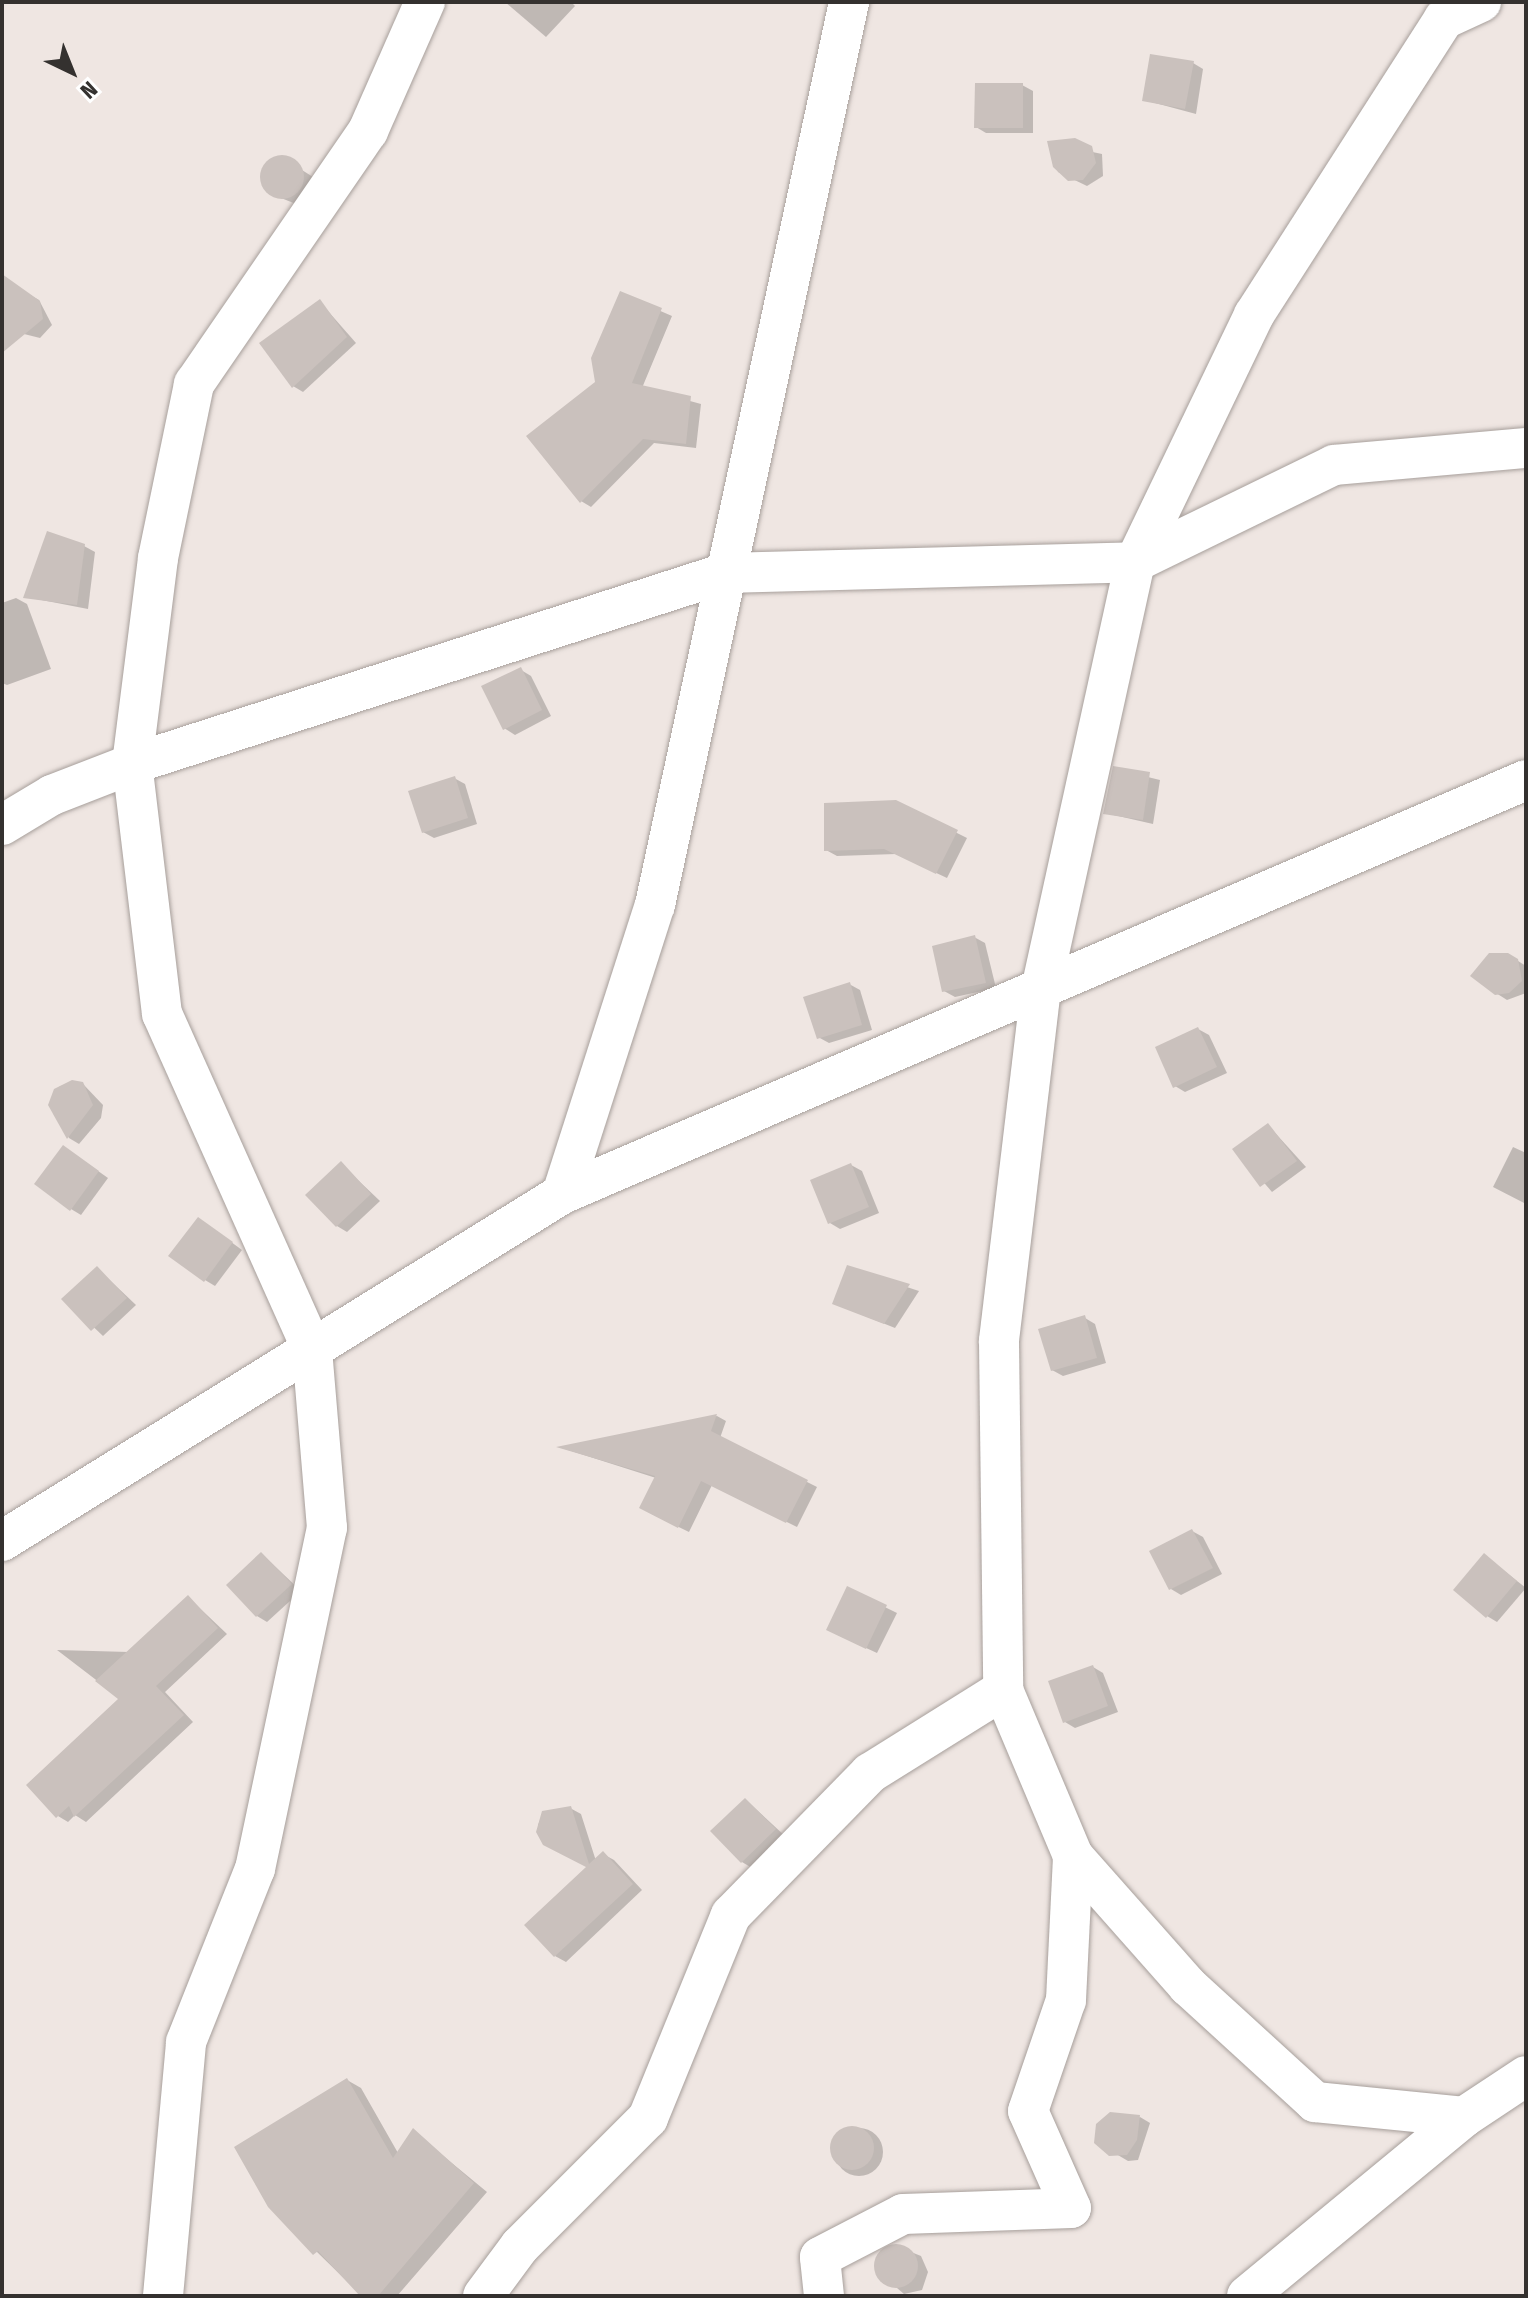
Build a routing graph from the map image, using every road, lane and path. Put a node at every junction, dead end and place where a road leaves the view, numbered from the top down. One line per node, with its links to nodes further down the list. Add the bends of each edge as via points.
1 (425, 2): 7 (street, via 368,131 194,384 158,558)
2 (849, 2): 6 (street)
3 (1481, 2): 5 (street, via 1444,19 1254,315)
4 (1526, 448): 5 (street, via 1334,465)
5 (1135, 562): 6 (street); 10 (street)
6 (725, 573): 7 (street); 11 (street, via 655,905)
7 (132, 764): 9 (street, via 52,795); 12 (street, via 162,1014)
8 (1526, 780): 10 (street)
9 (2, 825)
10 (1041, 988): 11 (street); 14 (street, via 999,1341)
11 (562, 1194): 12 (street)
12 (312, 1349): 13 (street); 18 (street, via 327,1528 255,1869 186,2042)
13 (2, 1541)
14 (1003, 1690): 15 (street); 19 (street, via 870,1773 731,1915 648,2118 520,2246)
15 (1073, 1856): 17 (street, via 1188,1986 1315,2102); 20 (street, via 1066,2000 1028,2111 1071,2208 903,2214 820,2257)
16 (1526, 2076): 17 (street)
17 (1464, 2117): 21 (street)
18 (163, 2296)
19 (483, 2296)
20 (824, 2296)
21 (1247, 2296)

